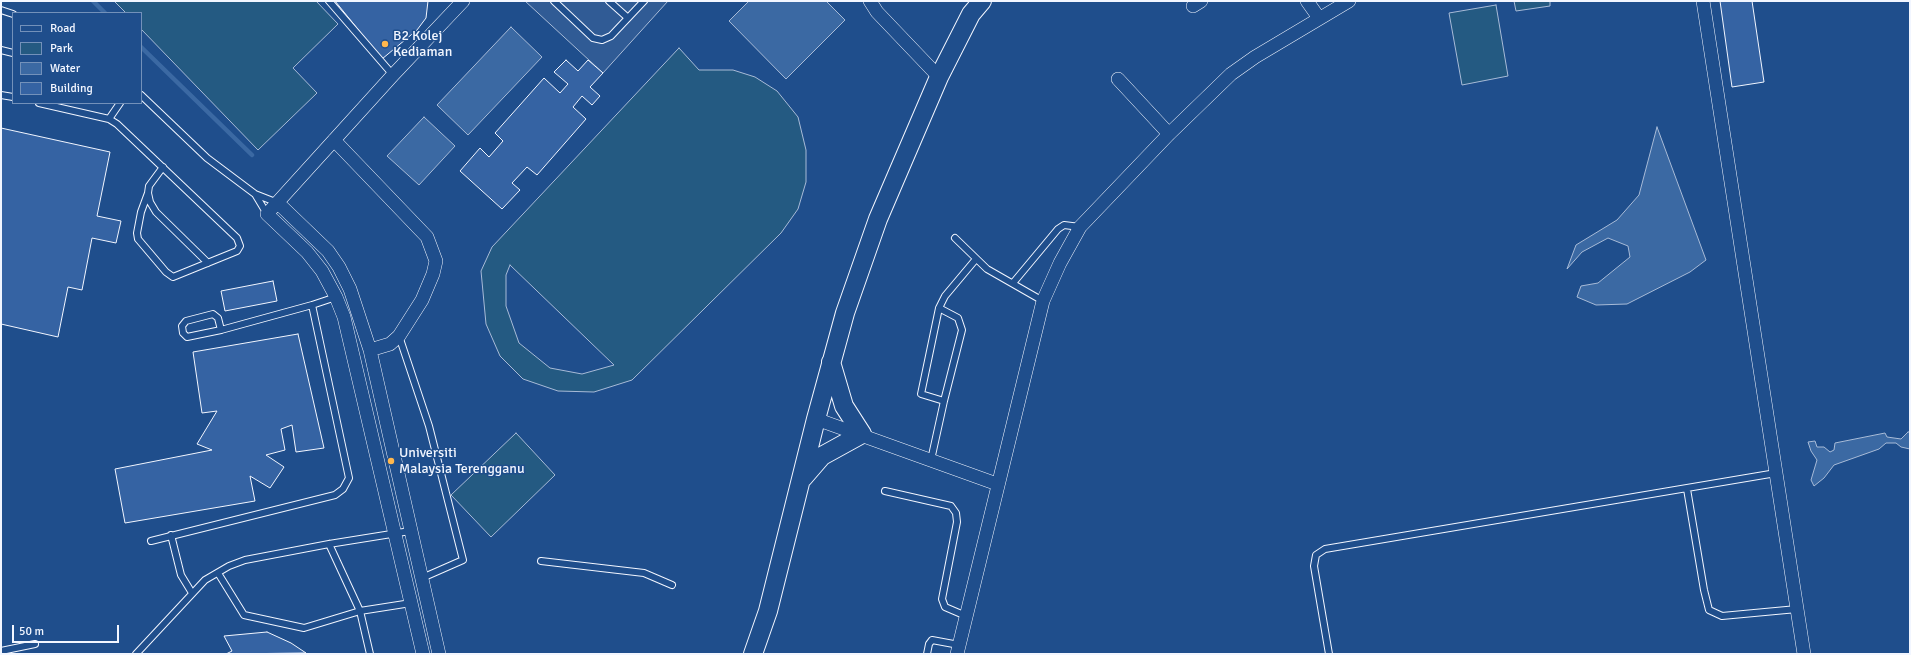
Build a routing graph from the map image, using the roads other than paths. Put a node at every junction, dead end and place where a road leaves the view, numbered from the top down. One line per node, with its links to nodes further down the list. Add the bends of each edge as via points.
1 (329, 1): 17 (lane)
2 (463, 1): 17 (street)
3 (554, 1): 13 (lane, via 597,39 602,40 611,36)
4 (609, 1): 13 (lane)
5 (644, 1): 13 (lane)
6 (870, 1): 18 (street, via 877,12)
7 (982, 1): 18 (main road, via 972,14)
8 (1307, 1): 14 (street)
9 (1349, 1): 14 (street)
10 (1702, 1): 52 (street)
11 (1, 10): 12 (lane)
12 (12, 14)
13 (628, 18)
14 (1319, 18): 28 (street, via 1255,56 1231,74)
15 (1, 50): 16 (lane)
16 (12, 53)
17 (393, 75): 29 (street)
18 (939, 77): 47 (main road, via 878,219)
19 (1118, 79): 28 (street)
20 (1, 95): 22 (lane)
21 (142, 96): 32 (lane, via 207,158)
22 (12, 97)
23 (44, 104): 26 (lane)
24 (76, 104): 26 (lane)
25 (119, 104): 27 (lane)
26 (75, 111): 27 (lane)
27 (109, 119): 30 (lane)
28 (1169, 134): 35 (street)
29 (334, 140): 33 (street); 45 (street, via 427,237 436,261 420,304)
30 (163, 167): 31 (lane, via 149,186); 38 (lane, via 237,238 240,246 237,251)
31 (148, 193): 38 (lane, via 156,212); 38 (lane, via 141,212 138,239 166,272 173,277)
32 (255, 194): 33 (lane); 34 (lane)
33 (278, 203): 34 (street); 46 (street, via 328,251 339,267 350,289)
34 (268, 214): 40 (street, via 307,252 322,271)
35 (1080, 227): 39 (lane, via 1064,225 1058,229); 41 (street)
36 (955, 238): 37 (lane)
37 (976, 259): 39 (lane, via 987,269); 43 (lane, via 945,296)
38 (208, 263)
39 (1013, 283): 41 (lane)
40 (336, 297): 42 (lane); 58 (street, via 344,317)
41 (1043, 301): 54 (street)
42 (312, 304): 44 (lane); 59 (lane, via 350,478 343,489 335,494)
43 (939, 308): 48 (lane, via 958,318 962,330); 48 (lane, via 921,394)
44 (221, 330): 44 (lane, via 187,337 182,333 182,326 186,322 213,314 218,318)
45 (399, 336): 46 (street, via 390,344); 64 (lane, via 428,426 464,560)
46 (370, 350): 57 (street)
47 (831, 361): 49 (main road); 50 (main road, via 844,406)
48 (944, 401): 51 (lane)
49 (816, 419): 50 (street); 53 (main road)
50 (862, 434): 51 (street); 53 (main road, via 822,456)
51 (931, 460): 54 (street)
52 (1776, 473): 55 (lane); 68 (street)
53 (800, 481): 78 (main road, via 768,611)
54 (997, 484): 70 (street)
55 (1687, 489): 68 (lane, via 1709,610 1722,616); 80 (lane, via 1325,549 1316,555 1314,566)
56 (884, 491): 70 (lane, via 951,506 956,513 957,522 942,599 945,606)
57 (410, 531): 58 (lane); 64 (street)
58 (395, 533): 61 (lane); 67 (street)
59 (171, 535): 60 (lane); 66 (lane, via 180,575)
60 (151, 541)
61 (329, 544): 63 (lane, via 245,560); 69 (lane)
62 (541, 561): 65 (lane, via 644,573)
63 (218, 573): 66 (lane, via 205,580); 69 (lane, via 244,615 304,628)
64 (422, 578): 77 (street)
65 (672, 585)
66 (192, 593): 74 (lane)
67 (411, 603): 69 (lane); 76 (street)
68 (1797, 609): 81 (street)
69 (360, 611): 75 (lane)
70 (966, 616): 72 (street)
71 (35, 644): 73 (lane)
72 (958, 650): 79 (lane, via 932,640)
73 (1, 651)
74 (136, 654)
75 (370, 654)
76 (422, 654)
77 (439, 654)
78 (753, 654)
79 (927, 654)
80 (1329, 654)
81 (1804, 654)

